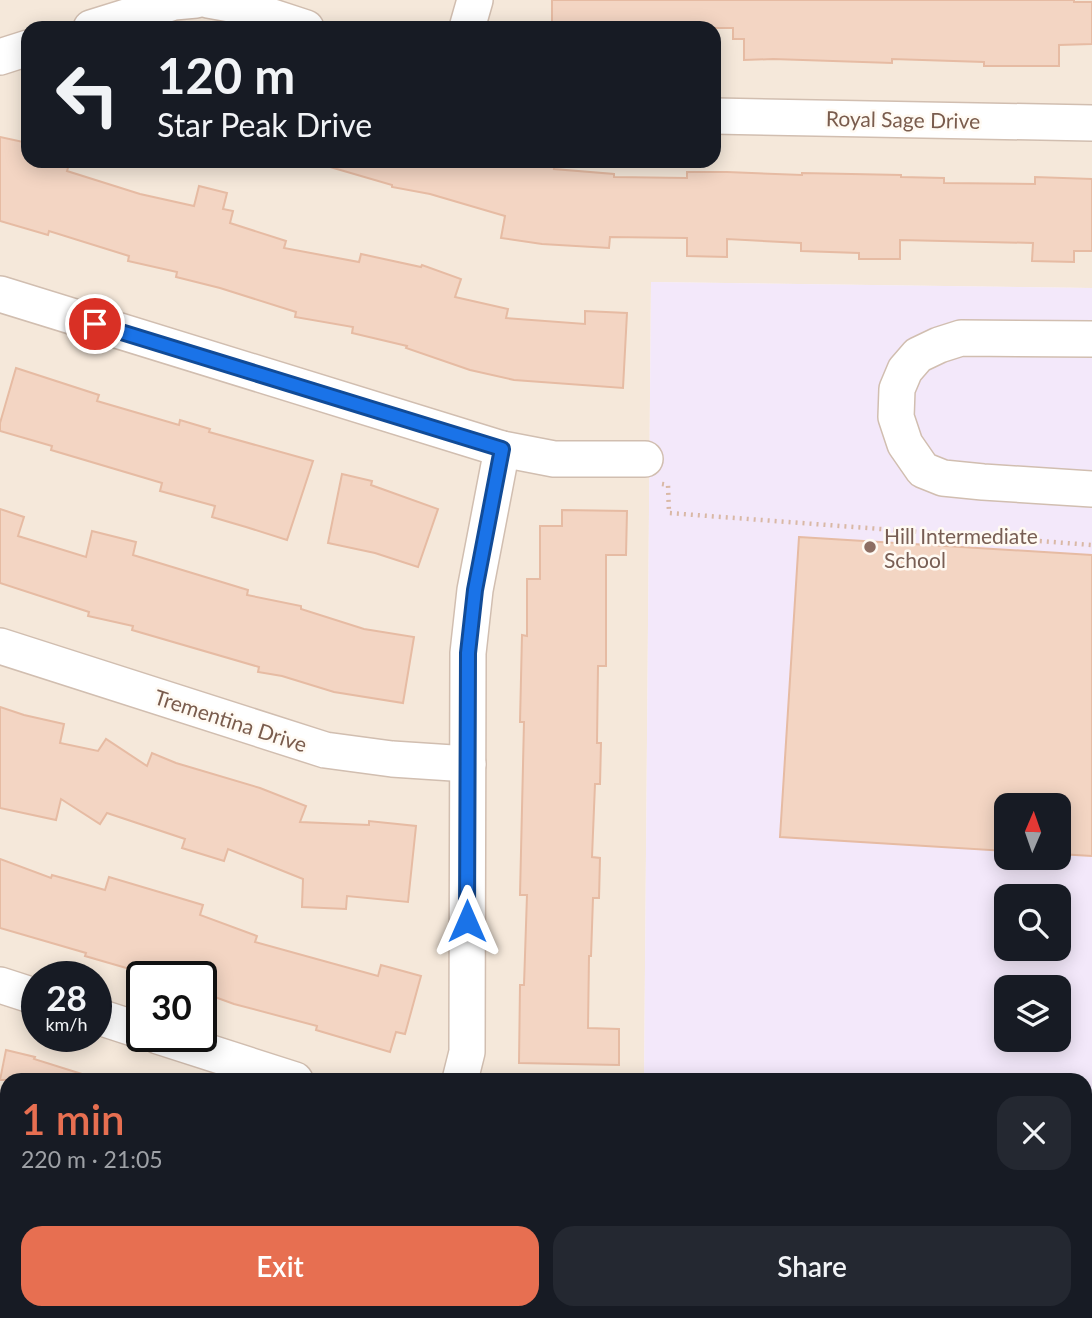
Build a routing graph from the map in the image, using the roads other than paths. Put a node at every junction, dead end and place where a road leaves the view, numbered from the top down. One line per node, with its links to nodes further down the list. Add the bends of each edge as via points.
1 (196, 0): 4 (street)
2 (208, 0): 5 (street)
3 (475, 0): 6 (street)
4 (113, 21)
5 (285, 21)
6 (469, 21)
7 (21, 50): 8 (street)
8 (0, 57)
9 (721, 116): 10 (street, Royal Sage Drive)
10 (1092, 123)
11 (0, 294): 13 (street)
12 (1092, 339): 15 (street, via 961,338 939,345 918,355 905,370 897,389 896,417 905,444 923,470 943,478)
13 (502, 449): 14 (street, via 554,458); 17 (street, via 468,653)
14 (645, 459)
15 (1092, 489)
16 (0, 646): 17 (street, Trementina Drive, via 325,750)
17 (468, 764): 22 (street, via 467,1052)
18 (0, 985): 19 (street)
19 (21, 992)
20 (208, 1052): 21 (street)
21 (273, 1073)
22 (462, 1073)

